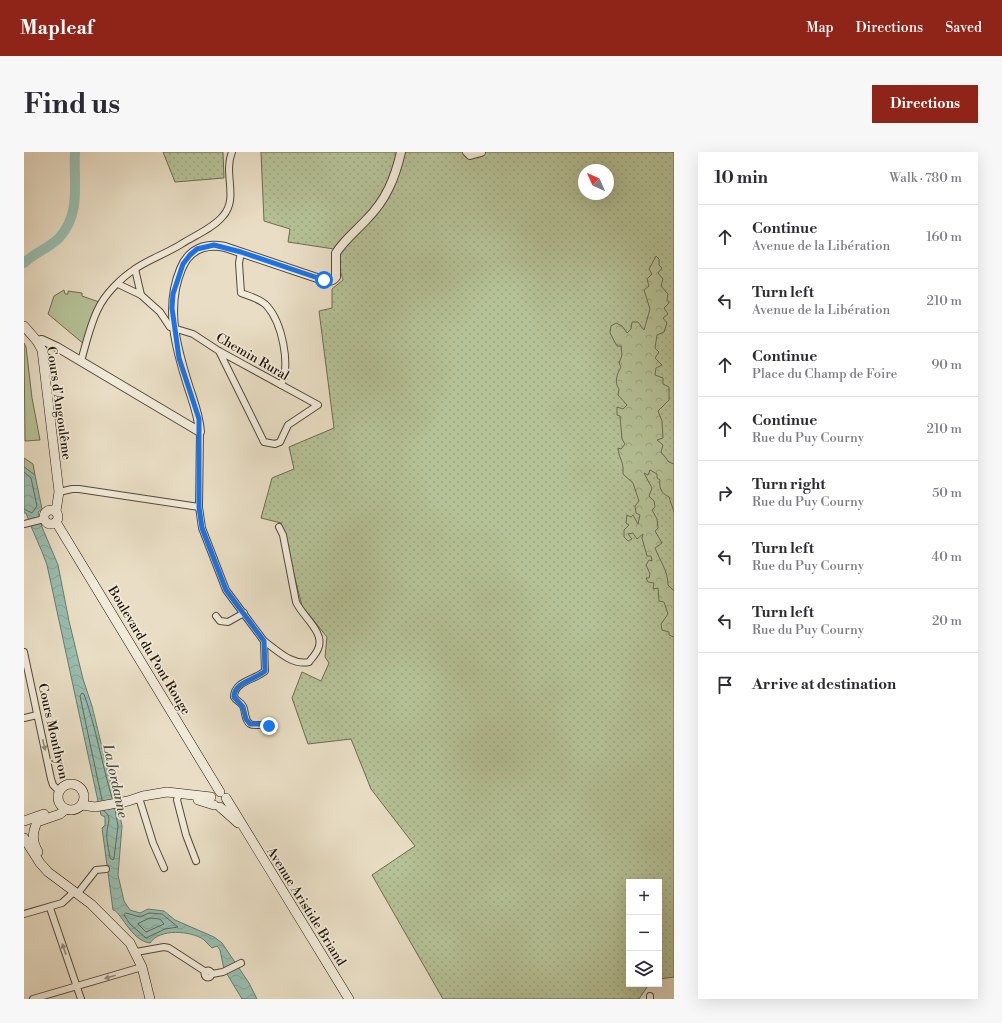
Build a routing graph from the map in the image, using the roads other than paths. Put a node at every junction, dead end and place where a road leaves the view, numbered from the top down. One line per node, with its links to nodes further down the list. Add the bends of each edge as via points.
1 (232, 152): 5 (street, via 228,165 230,206 223,216)
2 (401, 152): 7 (street, via 387,194 378,208 336,253 334,280 330,282)
3 (482, 152): 4 (street)
4 (469, 153)
5 (192, 238): 6 (street); 8 (street)
6 (197, 249): 7 (street, via 214,245); 12 (street, via 183,264 177,278 172,308)
7 (241, 252): 16 (street, via 241,293 267,306 281,332 286,369 286,376)
8 (135, 269): 9 (street); 10 (street)
9 (118, 284): 10 (street); 15 (street, via 98,309)
10 (141, 295): 12 (street, via 160,312 170,327)
11 (24, 326): 13 (main road, Cours d'Angoulême)
12 (175, 328): 14 (street, Chemin Rural, via 193,334); 17 (street, via 179,358 199,419)
13 (37, 341): 15 (street, via 42,340); 18 (main road, Cours d'Angoulême, via 42,350)
14 (220, 351): 16 (street, Chemin Rural); 16 (street, Chemin Rural, via 264,442 280,442 288,425 318,405)
15 (81, 361): 17 (street)
16 (281, 385)
17 (200, 432): 19 (street)
18 (59, 492): 19 (street, via 79,489); 20 (main road, Cours d'Angoulême)
19 (199, 507): 25 (street, via 202,528 226,590)
20 (56, 511): 21 (main road, via 46,512); 22 (main road)
21 (43, 519): 22 (main road, via 50,524); 23 (street)
22 (56, 522): 38 (main road, Boulevard du Pont Rouge)
23 (25, 523)
24 (279, 527): 27 (street, via 283,535 296,602 320,640 318,649 309,662 302,664 288,658)
25 (244, 613): 26 (street, via 228,622 220,621); 27 (street)
26 (216, 616)
27 (264, 641): 32 (street, via 265,671 239,687 234,697 243,707 250,724)
28 (24, 652): 29 (street, Cours Monthyon)
29 (26, 667): 30 (street, Cours Monthyon)
30 (38, 715): 31 (street); 33 (street, Cours Monthyon, one-way to 33, via 51,780)
31 (24, 718)
32 (269, 726)
33 (59, 791): 39 (main road, via 68,784 79,786 84,793); 40 (main road, via 58,800)
34 (170, 792): 36 (main road); 37 (main road); 38 (main road)
35 (178, 797): 36 (main road); 38 (main road, via 204,801); 38 (main road, via 181,795); 45 (street, via 186,835)
36 (161, 798): 37 (main road)
37 (138, 799): 39 (main road, via 95,807); 46 (street)
38 (216, 799): 58 (main road, Avenue Aristide Briand, via 238,817)
39 (82, 805): 40 (main road, via 75,810)
40 (63, 807): 41 (main road); 42 (main road, via 60,814)
41 (24, 821)
42 (37, 822): 43 (street); 48 (main road, via 33,843 38,852)
43 (24, 824)
44 (24, 838): 48 (main road, via 48,872)
45 (196, 861)
46 (164, 868)
47 (106, 869): 48 (street, via 96,870)
48 (77, 892): 49 (street); 51 (main road, via 124,935)
49 (50, 908): 50 (street); 54 (street, one-way to 49)
50 (24, 914)
51 (136, 952): 52 (street, via 169,948 209,973 223,972); 53 (main road)
52 (241, 963)
53 (142, 967): 54 (street, one-way to 54); 57 (main road)
54 (77, 986): 55 (street); 56 (street)
55 (33, 999)
56 (81, 999)
57 (150, 999)
58 (349, 999)

